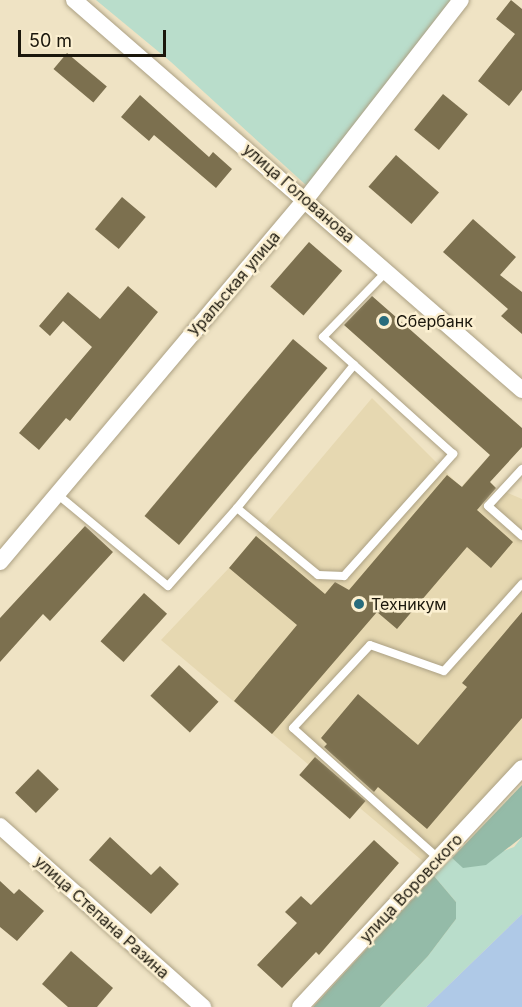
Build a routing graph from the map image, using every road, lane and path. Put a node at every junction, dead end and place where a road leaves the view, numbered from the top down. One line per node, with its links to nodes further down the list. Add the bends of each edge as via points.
1 (74, 0): 3 (street, улица Голованова)
2 (461, 0): 3 (street, Уральская улица)
3 (306, 199): 4 (street, улица Голованова); 8 (street, Уральская улица)
4 (387, 271): 5 (lane, via 323,337); 6 (street, улица Голованова)
5 (354, 365): 9 (lane); 9 (lane, via 453,454 344,576 318,574)
6 (522, 390)
7 (522, 469): 10 (lane, via 488,506)
8 (57, 494): 9 (lane, via 168,586); 11 (street, Уральская улица)
9 (237, 508)
10 (522, 536)
11 (0, 562)
12 (522, 584): 15 (lane, via 444,671 370,645 293,728)
13 (522, 768): 15 (street, улица Воровского)
14 (0, 826): 16 (street, улица Степана Разина)
15 (439, 859): 17 (street, улица Воровского)
16 (203, 1007)
17 (300, 1007)

